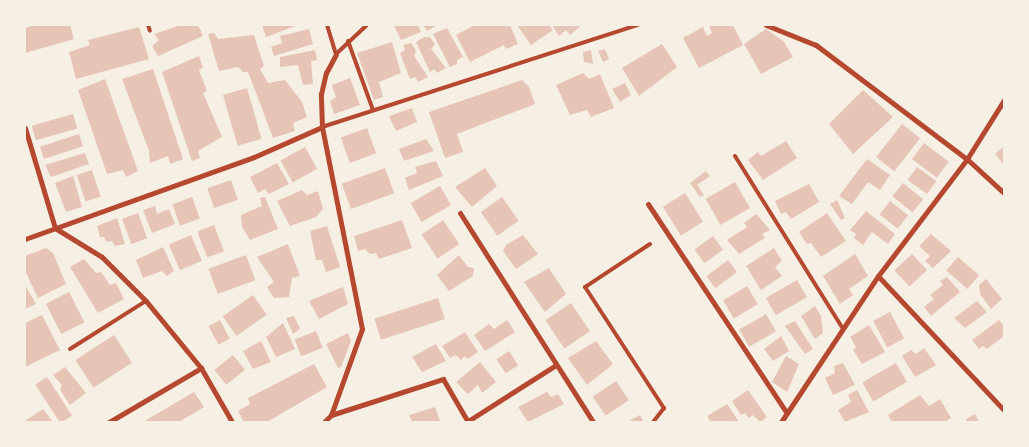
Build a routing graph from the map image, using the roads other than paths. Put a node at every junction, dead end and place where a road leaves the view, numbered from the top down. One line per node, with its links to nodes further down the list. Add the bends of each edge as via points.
1 (148, 25): 6 (lane)
2 (327, 25): 8 (lane)
3 (367, 25): 7 (lane)
4 (638, 25): 10 (lane)
5 (766, 25): 14 (street, via 816,45)
6 (150, 31)
7 (348, 41): 8 (lane); 10 (lane)
8 (336, 54): 11 (street, via 326,73 321,94)
9 (1004, 100): 14 (street)
10 (373, 110): 11 (lane)
11 (322, 127): 18 (street, via 254,157); 29 (street, via 362,329)
12 (25, 128): 18 (street)
13 (735, 156): 23 (lane)
14 (967, 159): 15 (street); 21 (street)
15 (1004, 193)
16 (648, 204): 28 (street)
17 (460, 213): 25 (street)
18 (55, 228): 19 (street); 22 (street, via 102,256)
19 (25, 239)
20 (650, 244): 35 (lane, via 585,287 664,408)
21 (878, 276): 23 (street); 27 (street)
22 (146, 301): 24 (lane); 26 (street)
23 (843, 329): 28 (street)
24 (70, 348)
25 (556, 365): 33 (street); 34 (street)
26 (201, 368): 30 (street); 31 (street)
27 (1004, 410)
28 (787, 412): 36 (street)
29 (331, 415): 32 (street); 33 (street, via 443,379)
30 (109, 422)
31 (232, 422)
32 (324, 422)
33 (468, 422)
34 (593, 422)
35 (653, 422)
36 (781, 422)

